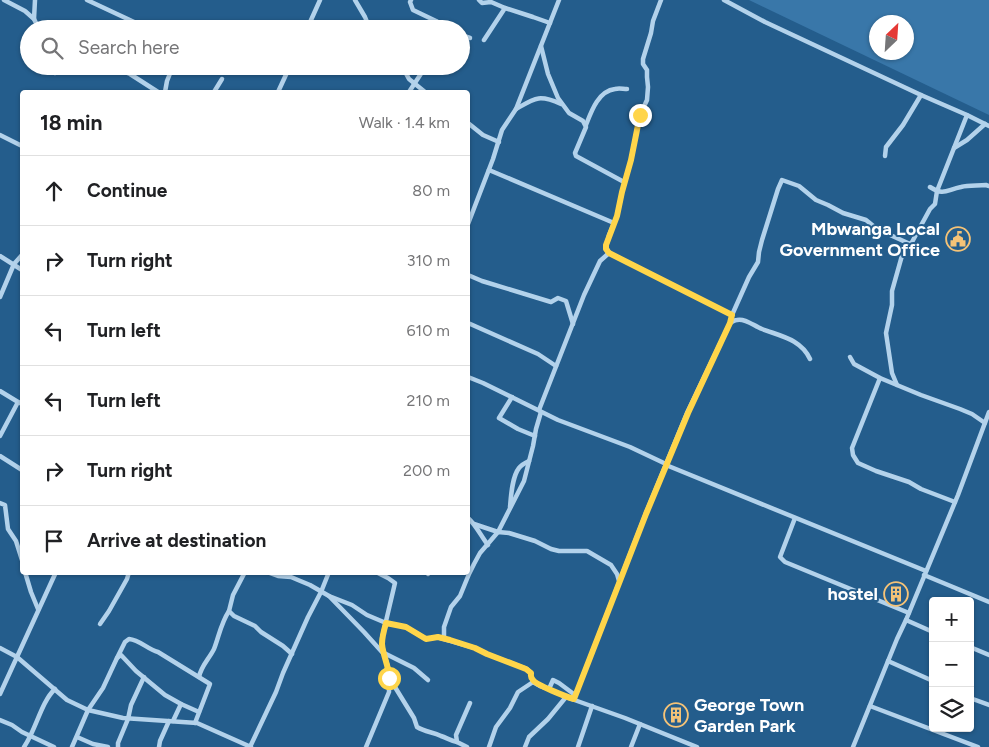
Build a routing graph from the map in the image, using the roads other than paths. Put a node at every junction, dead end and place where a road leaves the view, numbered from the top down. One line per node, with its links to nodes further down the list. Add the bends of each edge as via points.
1 (4, 0): 12 (street)
2 (35, 0): 12 (street)
3 (87, 0): 13 (street)
4 (320, 0): 14 (street)
5 (355, 0): 15 (street)
6 (411, 0): 16 (street, via 413,10)
7 (479, 0): 11 (street)
8 (559, 0): 17 (street)
9 (661, 0): 47 (street, via 643,59 647,70 646,100)
10 (724, 0): 34 (street)
11 (504, 8): 17 (street); 18 (street)
12 (34, 19)
13 (130, 20)
14 (311, 20)
15 (366, 20)
16 (429, 20)
17 (550, 23): 19 (street)
18 (484, 40)
19 (541, 44): 35 (street, via 548,74); 36 (street)
20 (132, 75): 28 (street)
21 (169, 75): 29 (street)
22 (286, 75): 31 (street)
23 (407, 75): 26 (street)
24 (420, 75): 26 (street)
25 (222, 79): 30 (street)
26 (414, 84): 32 (street); 33 (street)
27 (627, 89): 39 (street, via 614,89 600,98)
28 (155, 90)
29 (165, 90)
30 (215, 90)
31 (279, 90)
32 (410, 90)
33 (422, 90)
34 (921, 95): 37 (street); 45 (street, via 886,148)
35 (562, 104): 36 (street, via 540,98); 39 (street)
36 (516, 109): 42 (street, via 502,130)
37 (967, 115): 40 (street); 44 (street)
38 (470, 125): 42 (street)
39 (586, 125): 47 (street, via 575,156)
40 (987, 125): 44 (street)
41 (0, 135): 43 (street)
42 (499, 142): 46 (street)
43 (20, 145)
44 (954, 148): 50 (street)
45 (885, 156)
46 (489, 170): 51 (street); 52 (street)
47 (624, 182): 52 (street)
48 (989, 186): 50 (street, via 962,186)
49 (930, 187): 50 (street)
50 (937, 191): 53 (street, via 935,204)
51 (470, 216)
52 (614, 223): 54 (street, via 606,245)
53 (910, 244): 61 (street, via 876,229 866,220 816,200 799,186 782,180 758,262); 70 (street, via 903,252 892,291 886,333)
54 (609, 253): 61 (street); 64 (street, via 600,260)
55 (0, 256): 57 (street)
56 (20, 257): 57 (street)
57 (14, 264): 58 (street); 60 (street)
58 (20, 268)
59 (470, 276): 64 (street, via 551,302 558,298 566,301)
60 (0, 297)
61 (732, 315): 62 (street)
62 (730, 323): 66 (street, via 746,321 787,337 807,351); 81 (street)
63 (470, 324): 67 (street, via 538,354)
64 (573, 324): 67 (street)
65 (850, 357): 69 (street, via 854,364)
66 (810, 359)
67 (556, 366): 74 (street)
68 (470, 378): 72 (street)
69 (880, 378): 70 (street); 85 (street, via 852,448 853,455 858,463)
70 (897, 385): 76 (street, via 972,414)
71 (0, 391): 73 (street)
72 (512, 398): 74 (street); 78 (street, via 499,418)
73 (20, 403): 77 (street)
74 (540, 411): 78 (street); 81 (street)
75 (989, 412): 76 (street)
76 (985, 423): 85 (street)
77 (0, 436)
78 (535, 436): 80 (street)
79 (0, 456): 83 (street)
80 (529, 461): 82 (street); 84 (street)
81 (666, 465): 88 (street); 104 (street)
82 (519, 467): 84 (street); 87 (street, via 511,490)
83 (20, 469)
84 (528, 470): 87 (street)
85 (955, 502): 95 (street)
86 (0, 504): 93 (street, via 5,505 8,529)
87 (510, 508): 91 (street)
88 (795, 518): 95 (street); 110 (street, via 780,557 785,562)
89 (470, 520): 90 (street)
90 (474, 524): 91 (street); 92 (street)
91 (498, 532): 92 (street); 104 (street, via 535,541 558,551 587,551 611,565)
92 (488, 545): 94 (street)
93 (20, 554)
94 (470, 565)
95 (925, 573): 107 (street); 110 (street)
96 (26, 575): 108 (street)
97 (55, 575): 108 (street)
98 (128, 575): 113 (street)
99 (244, 575): 109 (street)
100 (275, 575): 105 (street, via 291,577)
101 (327, 575): 105 (street)
102 (382, 575): 112 (street, via 395,583)
103 (467, 575): 115 (street, via 460,596 451,607)
104 (619, 583): 134 (street)
105 (321, 592): 106 (street); 118 (street)
106 (328, 596): 112 (street); 119 (street)
107 (989, 602)
108 (38, 609): 121 (street)
109 (229, 612): 118 (street, via 255,626); 125 (street)
110 (909, 613): 111 (street)
111 (906, 620): 114 (street); 123 (street)
112 (386, 623): 115 (street, via 406,627 426,639); 119 (street, via 382,638)
113 (100, 624)
114 (929, 630)
115 (444, 638): 129 (street, via 526,669 531,673)
116 (0, 648): 121 (street)
117 (974, 649): 120 (street)
118 (292, 654): 157 (street)
119 (384, 654): 126 (street); 127 (street, via 414,668)
120 (989, 655)
121 (17, 657): 131 (street); 132 (street)
122 (117, 658): 124 (street, via 121,656); 125 (street, via 125,642 137,640); 141 (street)
123 (888, 661): 128 (street); 140 (street)
124 (144, 677): 137 (street); 143 (street)
125 (199, 677): 142 (street, via 210,684 210,688)
126 (389, 678): 150 (street, via 417,727); 158 (street, via 389,692)
127 (428, 680)
128 (929, 680)
129 (533, 682): 130 (street); 160 (street, via 518,692 496,727)
130 (549, 688): 133 (street); 134 (street, via 553,680)
131 (55, 689): 141 (street, via 71,703); 148 (street, via 46,701)
132 (0, 694)
133 (566, 697): 134 (street); 161 (street)
134 (575, 697): 139 (street)
135 (974, 699): 138 (street)
136 (470, 703): 150 (street, via 456,735)
137 (182, 704): 142 (street); 145 (street)
138 (989, 705)
139 (592, 706): 147 (street); 162 (street)
140 (870, 706): 165 (street); 166 (street)
141 (88, 710): 143 (street); 149 (street)
142 (199, 712): 146 (street)
143 (128, 719): 145 (street); 155 (street)
144 (0, 720): 148 (street)
145 (171, 721): 146 (street); 156 (street)
146 (195, 723): 157 (street)
147 (640, 724): 163 (street); 164 (street)
148 (31, 736): 151 (street); 152 (street)
149 (77, 737): 153 (street); 154 (street)
150 (457, 742): 159 (street)
151 (24, 747)
152 (54, 747)
153 (72, 747)
154 (108, 747)
155 (118, 747)
156 (159, 747)
157 (250, 747)
158 (366, 747)
159 (467, 747)
160 (489, 747)
161 (524, 747)
162 (578, 747)
163 (631, 747)
164 (698, 747)
165 (853, 747)
166 (978, 747)

